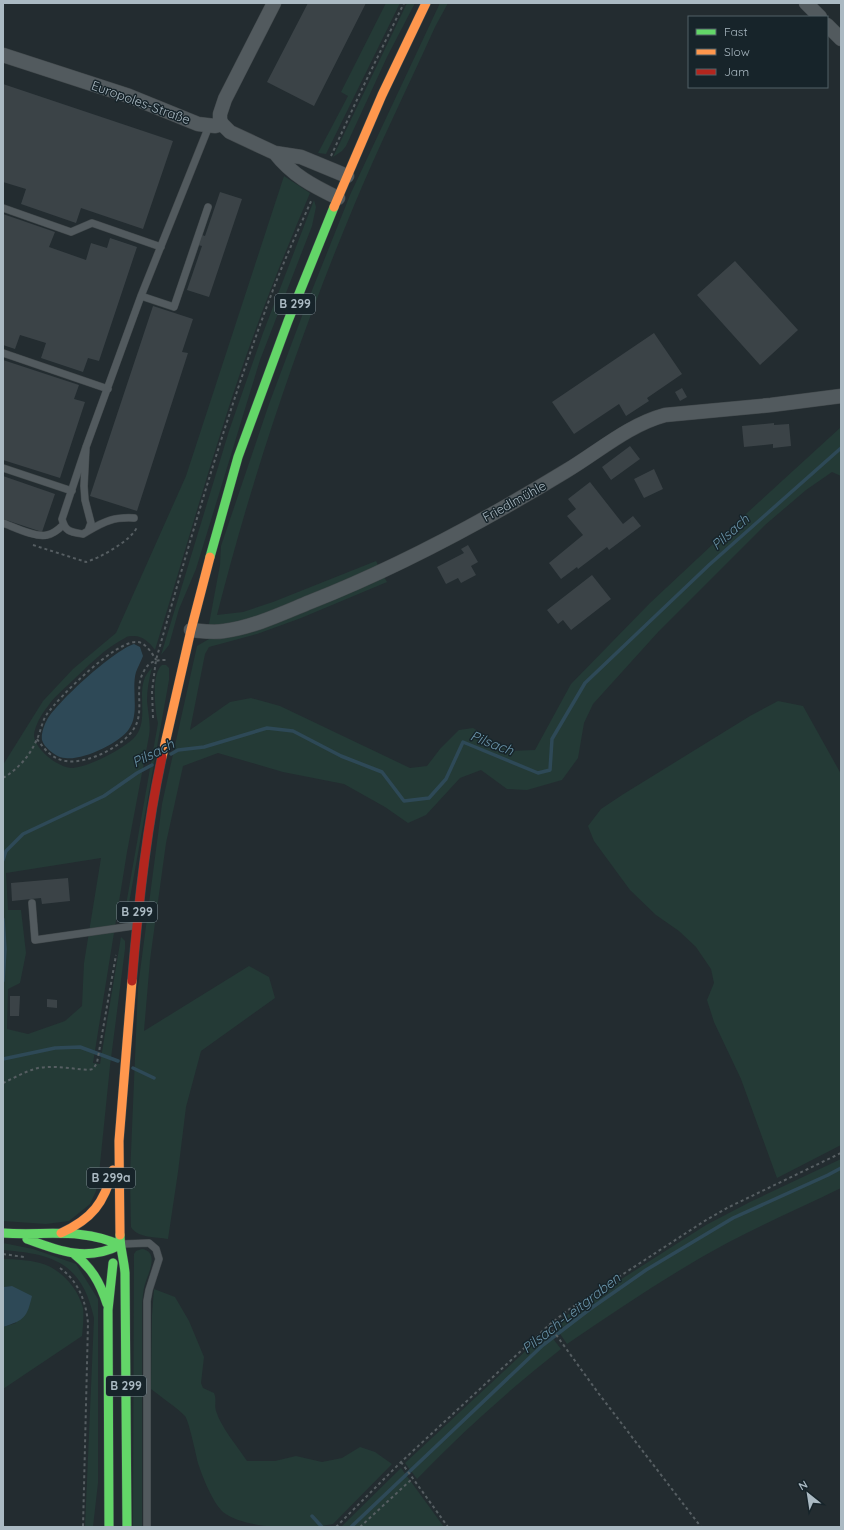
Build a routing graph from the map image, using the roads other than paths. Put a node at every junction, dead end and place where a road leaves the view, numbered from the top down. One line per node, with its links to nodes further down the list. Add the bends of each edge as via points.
1 (274, 3): 8 (street, via 224,99)
2 (426, 3): 10 (main road, B 299, via 382,94)
3 (806, 3): 4 (street)
4 (819, 16)
5 (828, 26): 6 (street)
6 (841, 39)
7 (3, 55): 8 (street, Europoles-Straße, via 129,96 198,124)
8 (215, 125): 9 (street, Europoles-Straße); 14 (lane)
9 (275, 153): 10 (street, Europoles-Straße, via 301,158); 11 (street, Europoles-Straße, via 291,171)
10 (347, 176): 11 (main road, B 299)
11 (338, 198): 26 (main road, B 299, via 288,321 238,457)
12 (208, 207): 15 (lane, via 174,307)
13 (3, 208): 14 (lane, via 71,232 92,223)
14 (161, 247): 15 (lane)
15 (141, 296): 17 (lane)
16 (3, 353): 17 (lane)
17 (108, 389): 19 (lane)
18 (841, 396): 26 (street, Friedlmühle, via 665,415 650,419 514,502 384,571 250,625 216,632)
19 (86, 447): 21 (lane); 25 (lane, via 84,486 91,523)
20 (3, 468): 21 (lane)
21 (72, 491): 24 (lane, via 62,519)
22 (134, 518): 25 (lane, via 111,519)
23 (3, 523): 24 (lane, via 45,536)
24 (63, 526): 25 (lane, via 73,533 83,534)
25 (88, 530)
26 (191, 630): 28 (main road, B 299, via 159,771)
27 (32, 903): 28 (lane, via 35,940)
28 (136, 926): 29 (main road, B 299)
29 (119, 1141): 31 (main road, B 299a, via 109,1186 99,1207 80,1223); 33 (main road, B 299)
30 (3, 1232): 32 (main road, B 299a)
31 (61, 1233): 32 (main road, B 299a); 33 (main road, B 299a, via 104,1237)
32 (13, 1234): 34 (main road, B 299a)
33 (120, 1245): 34 (main road, B 299a, via 90,1255); 35 (main road, B 299, via 114,1261); 37 (main road, B 299, via 126,1273); 38 (lane, via 149,1243 156,1249 159,1259 147,1301)
34 (73, 1253): 35 (main road, B 299a, via 96,1275)
35 (108, 1310): 36 (main road, B 299)
36 (109, 1527)
37 (127, 1527)
38 (147, 1527)

